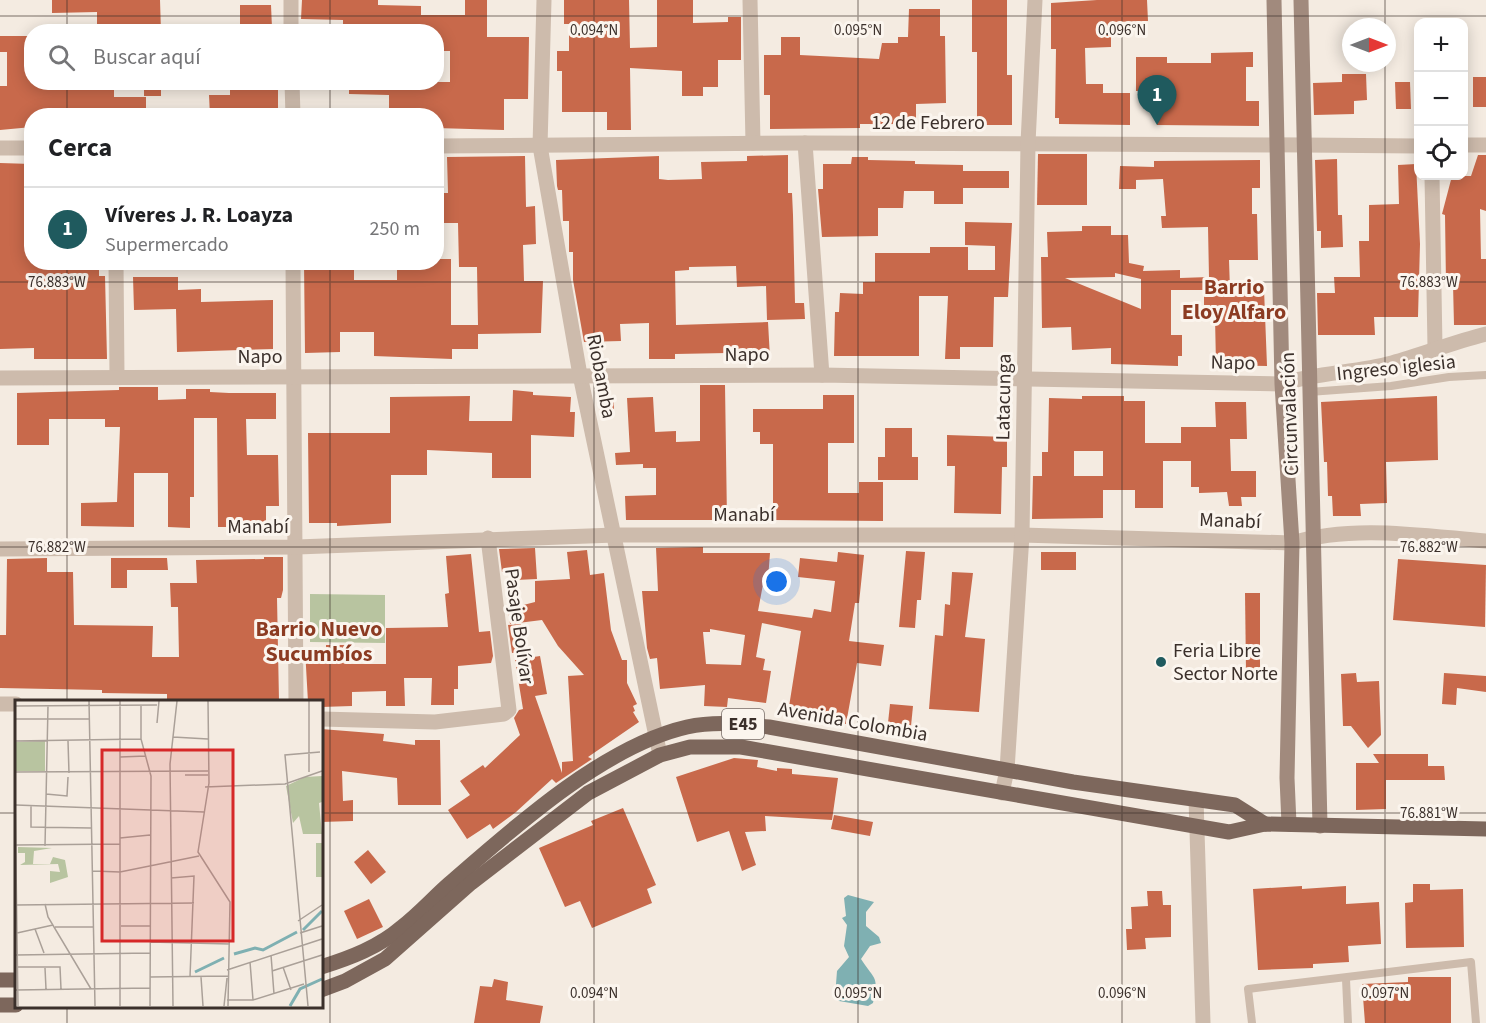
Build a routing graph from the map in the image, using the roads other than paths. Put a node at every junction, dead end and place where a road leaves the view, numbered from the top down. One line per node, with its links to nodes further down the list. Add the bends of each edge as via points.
1 (291, 0): 7 (street)
2 (544, 0): 18 (street, Riobamba)
3 (750, 0): 10 (street)
4 (1035, 0): 12 (street, Latacunga)
5 (1274, 0): 13 (main road, Circunvalación)
6 (1301, 0): 14 (main road, Circunvalación)
7 (291, 24)
8 (292, 90): 9 (street)
9 (292, 108)
10 (753, 143): 11 (street, 12 de Febrero); 18 (street, 12 de Febrero)
11 (805, 143): 12 (street, 12 de Febrero); 28 (street)
12 (1028, 143): 13 (street, 12 de Febrero); 34 (street, Latacunga)
13 (1276, 144): 14 (street, 12 de Febrero); 35 (main road, Circunvalación)
14 (1303, 145): 19 (street, 12 de Febrero); 30 (main road, Circunvalación)
15 (1468, 145): 16 (street)
16 (1486, 145)
17 (444, 146): 18 (street, 12 de Febrero)
18 (540, 146): 27 (street, Riobamba)
19 (1414, 146)
20 (0, 148): 21 (street)
21 (24, 148)
22 (1432, 180): 26 (street)
23 (116, 270): 31 (street)
24 (293, 270): 32 (street)
25 (1486, 333): 26 (street, Napo)
26 (1436, 347): 30 (street, Napo, via 1391,363)
27 (580, 375): 28 (street, Napo); 32 (street, Napo); 37 (street, Riobamba)
28 (822, 375): 34 (street, Napo)
29 (1486, 375): 36 (lane, Ingreso iglesia)
30 (1308, 376): 35 (street, Napo); 36 (main road, Circunvalación)
31 (117, 377): 32 (street, Napo); 33 (street, Napo)
32 (293, 377): 43 (street)
33 (0, 378)
34 (1024, 379): 35 (street, Napo); 38 (street, Latacunga)
35 (1282, 384): 42 (main road, Circunvalación)
36 (1309, 392): 39 (main road, Circunvalación)
37 (615, 535): 38 (street, Manabí); 40 (street, Manabí); 49 (street, Riobamba)
38 (1022, 535): 42 (street, Manabí); 51 (street, Latacunga)
39 (1314, 536): 41 (street, Manabí, via 1377,534); 42 (street, Manabí); 57 (main road, Circunvalación)
40 (488, 538): 43 (street, Manabí); 48 (street, Pasaje Bolívar, via 509,710 504,714 435,722)
41 (1486, 541)
42 (1292, 543): 55 (main road, Circunvalación)
43 (297, 547): 44 (street, Manabí); 45 (street)
44 (0, 549)
45 (296, 700)
46 (0, 704): 47 (street)
47 (15, 705)
48 (322, 719)
49 (656, 737): 50 (street, Riobamba); 51 (main road, Avenida Colombia / E45, via 688,727 727,722); 59 (main road, Avenida Colombia / E45, via 579,779 483,855 401,928 357,956)
50 (660, 755): 52 (main road, E45, via 690,747 741,747); 61 (main road, E45, via 588,793 471,883 385,959)
51 (1007, 770): 52 (street, Latacunga); 53 (main road, Avenida Colombia / E45)
52 (1002, 793): 56 (main road, E45)
53 (1196, 799): 54 (main road, Avenida Colombia / E45, via 1235,805); 56 (street)
54 (1265, 824): 55 (main road, E45); 56 (main road, E45, via 1229,831)
55 (1289, 824): 57 (main road, E45)
56 (1195, 826): 62 (street)
57 (1320, 826): 58 (main road, E45)
58 (1486, 829)
59 (322, 967)
60 (1346, 979): 63 (lane, via 1248,989); 64 (lane); 65 (lane, via 1471,962)
61 (322, 990)
62 (1203, 1023)
63 (1252, 1023)
64 (1347, 1023)
65 (1476, 1023)

